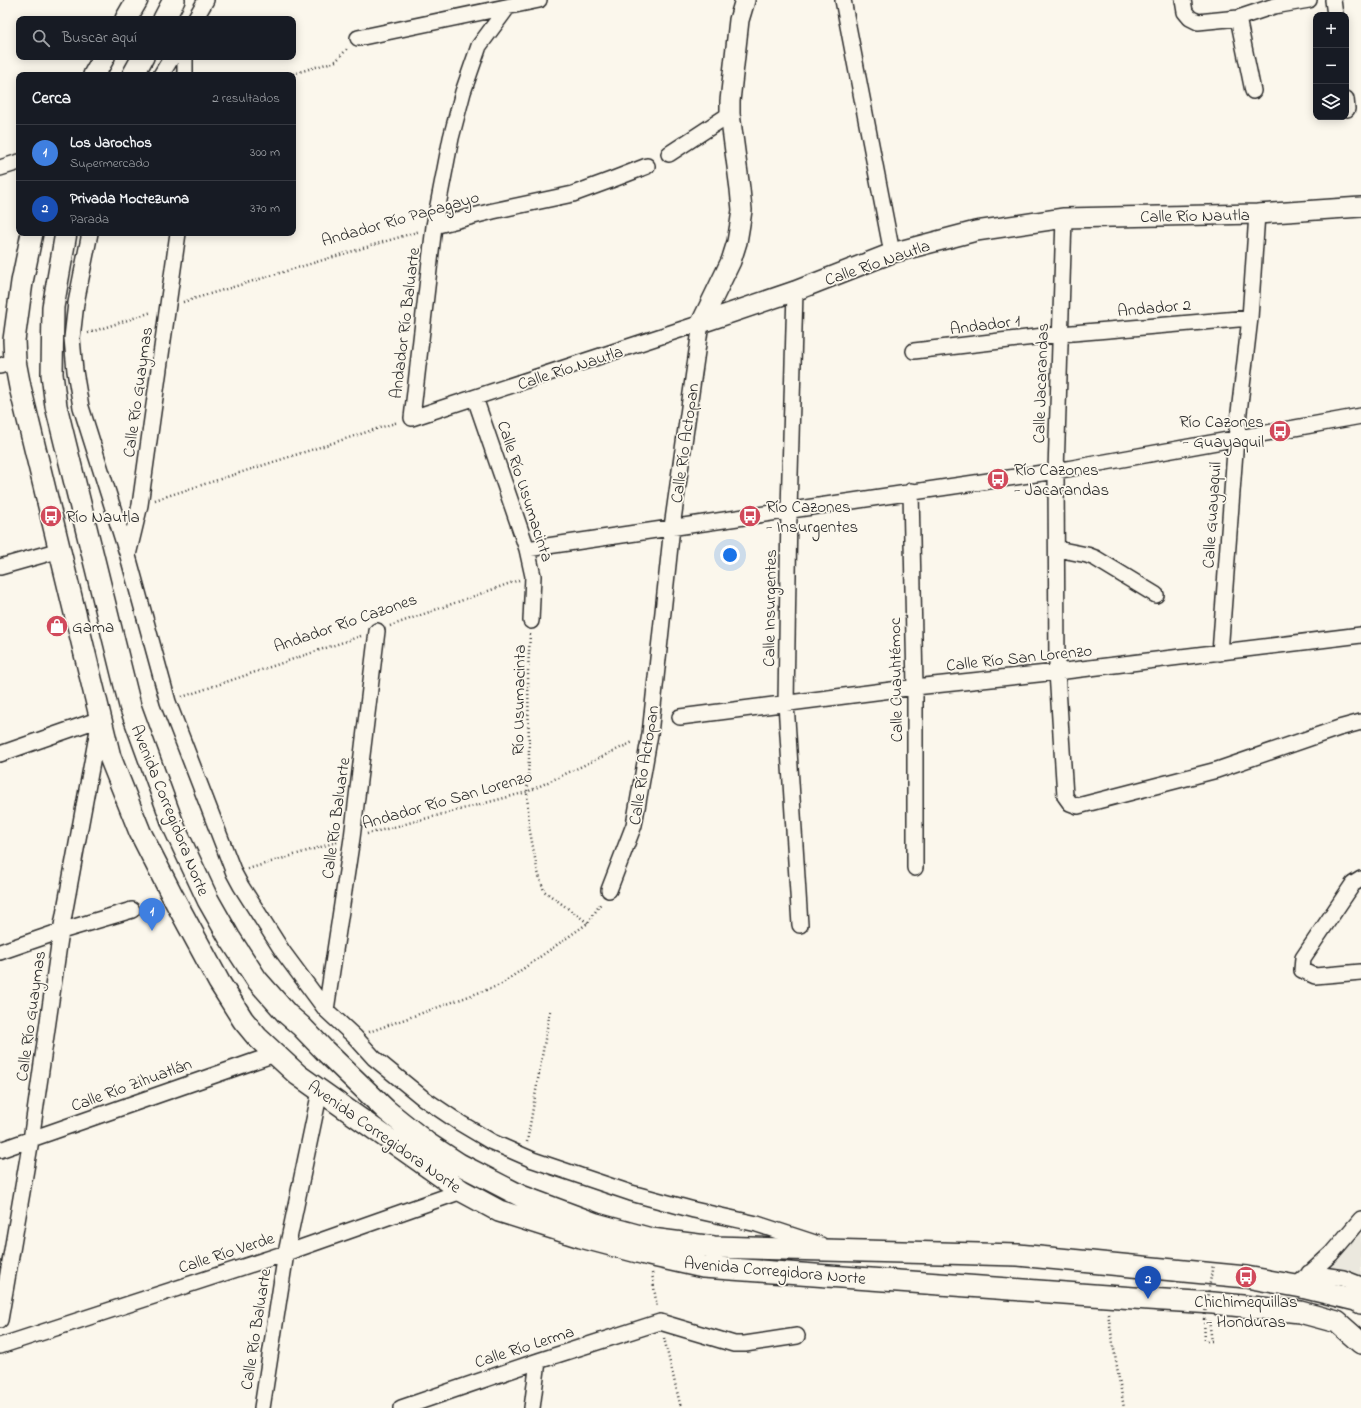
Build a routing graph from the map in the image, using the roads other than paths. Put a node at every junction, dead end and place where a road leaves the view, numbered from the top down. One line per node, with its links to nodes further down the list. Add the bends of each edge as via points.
1 (137, 0): 13 (main road)
2 (174, 0): 14 (main road)
3 (206, 0): 15 (street)
4 (540, 0): 11 (street)
5 (745, 0): 27 (street, Calle Río Actopan, via 739,20)
6 (843, 0): 41 (street)
7 (1183, 0): 16 (street, via 1185,12 1198,22)
8 (1309, 0): 10 (street)
9 (1333, 0): 12 (street)
10 (1273, 3): 16 (street)
11 (508, 8): 17 (street); 35 (street, Andador Río Baluarte, via 479,46 463,92)
12 (1335, 12)
13 (128, 16)
14 (166, 16)
15 (197, 16)
16 (1238, 18): 26 (street)
17 (358, 38)
18 (102, 60): 22 (main road)
19 (141, 60): 23 (main road)
20 (170, 60): 24 (street)
21 (185, 60): 25 (street)
22 (96, 72)
23 (135, 72)
24 (163, 72)
25 (185, 72)
26 (1253, 91)
27 (730, 114): 28 (street); 44 (street, Calle Río Actopan, via 742,210 731,260)
28 (669, 154)
29 (16, 163): 31 (street)
30 (647, 166): 35 (street, Andador Río Papagayo, via 574,194)
31 (0, 168)
32 (1361, 207): 33 (street, Calle Río Nautla)
33 (1257, 214): 34 (street, Calle Río Nautla); 43 (street, Calle Guayaquil)
34 (1064, 218): 41 (street, Calle Río Nautla, via 976,232); 45 (street, Calle Jacarandas)
35 (434, 226): 50 (street, Andador Río Baluarte)
36 (31, 236): 47 (main road, Avenida Corregidora Norte)
37 (81, 236): 40 (street)
38 (89, 236): 59 (street, via 72,338 75,371 81,407)
39 (178, 236): 59 (street, Calle Río Guaymas, via 140,505)
40 (66, 238): 88 (main road, Avenida Corregidora Norte, via 53,307 52,374 56,406 130,706 174,827 198,881 256,980 287,1014 386,1110 446,1156 521,1196 596,1224 651,1239 714,1247)
41 (892, 253): 42 (street, Calle Río Nautla)
42 (795, 291): 44 (street, Calle Río Nautla); 54 (street, Calle Insurgentes)
43 (1250, 318): 45 (street, Andador 2); 51 (street, Calle Guayaquil)
44 (701, 323): 48 (street, Calle Río Nautla); 55 (street, Calle Río Actopan)
45 (1061, 334): 46 (street, Andador 1); 52 (street, Calle Jacarandas)
46 (914, 351)
47 (8, 363): 58 (main road, Avenida Corregidora Norte, via 20,387)
48 (475, 398): 50 (street, Calle Río Nautla); 56 (street, Calle Río Usumacinta)
49 (1361, 416): 51 (street)
50 (412, 418)
51 (1236, 438): 52 (street); 65 (street, Calle Guayaquil)
52 (1056, 470): 53 (street); 57 (street, Calle Jacarandas)
53 (911, 491): 54 (street); 67 (street, Calle Cuauhtémoc)
54 (789, 511): 55 (street); 68 (street, Calle Insurgentes)
55 (672, 527): 56 (street); 75 (street, Calle Río Actopan, via 650,734 634,825)
56 (527, 549): 62 (street, Calle Río Usumacinta, via 533,576)
57 (1057, 549): 61 (street, via 1095,558); 66 (street, Calle Jacarandas)
58 (60, 550): 60 (street); 70 (main road, Avenida Corregidora Norte)
59 (128, 556): 81 (street, via 168,702 234,873 283,952)
60 (0, 567)
61 (1156, 595)
62 (531, 621)
63 (377, 631): 81 (street, Calle Río Baluarte, via 352,838)
64 (1361, 635): 65 (street, Calle Río San Lorenzo)
65 (1220, 652): 66 (street, Calle Río San Lorenzo)
66 (1057, 672): 67 (street, Calle Río San Lorenzo); 71 (street, Calle Jacarandas, via 1065,796 1070,803 1078,806 1216,770)
67 (915, 687): 68 (street, Calle Río San Lorenzo); 73 (street, Calle Cuauhtémoc)
68 (786, 703): 69 (street, Calle Río San Lorenzo); 77 (street, Calle Insurgentes)
69 (680, 717)
70 (100, 718): 72 (street); 78 (street, Calle Río Guaymas); 82 (main road, Avenida Corregidora Norte, via 110,757 140,832 189,928 243,1020)
71 (1361, 722)
72 (0, 754)
73 (915, 868)
74 (1361, 879): 80 (street, via 1352,884 1303,958 1302,970 1315,976)
75 (609, 890)
76 (132, 910): 78 (street)
77 (800, 925)
78 (61, 931): 79 (street); 84 (street, Calle Río Guaymas)
79 (0, 952)
80 (1361, 972)
81 (326, 1010): 88 (street, via 374,1058 423,1098 492,1142 524,1156 631,1193 757,1224)
82 (275, 1054): 83 (main road, Avenida Corregidora Norte); 84 (street, Calle Río Zihuatlán)
83 (320, 1091): 86 (main road, Avenida Corregidora Norte); 89 (street, Calle Río Baluarte)
84 (31, 1140): 85 (street, Calle Río Zihuatlán); 95 (street, Calle Río Guaymas)
85 (0, 1150)
86 (462, 1191): 89 (street, Calle Río Verde); 94 (main road, Avenida Corregidora Norte, via 499,1211 581,1237 703,1267 1105,1296)
87 (1361, 1219): 91 (street, via 1331,1254)
88 (836, 1250): 90 (main road, Avenida Corregidora Norte, via 1018,1255)
89 (286, 1253): 98 (street, Calle Río Verde); 100 (street, Calle Río Baluarte)
90 (1206, 1268): 91 (main road, Avenida Corregidora Norte, via 1246,1277); 94 (main road)
91 (1302, 1280): 92 (street, via 1343,1278); 93 (main road, Avenida Corregidora Norte)
92 (1361, 1285)
93 (1361, 1303)
94 (1199, 1310): 97 (main road, Avenida Corregidora Norte, via 1213,1303 1307,1314 1337,1322)
95 (0, 1320)
96 (797, 1336): 99 (street, Calle Río Lerma, via 734,1344 660,1322)
97 (1361, 1343)
98 (0, 1346)
99 (538, 1361): 101 (street, Calle Río Lerma); 102 (street)
100 (262, 1408)
101 (401, 1408)
102 (532, 1408)

